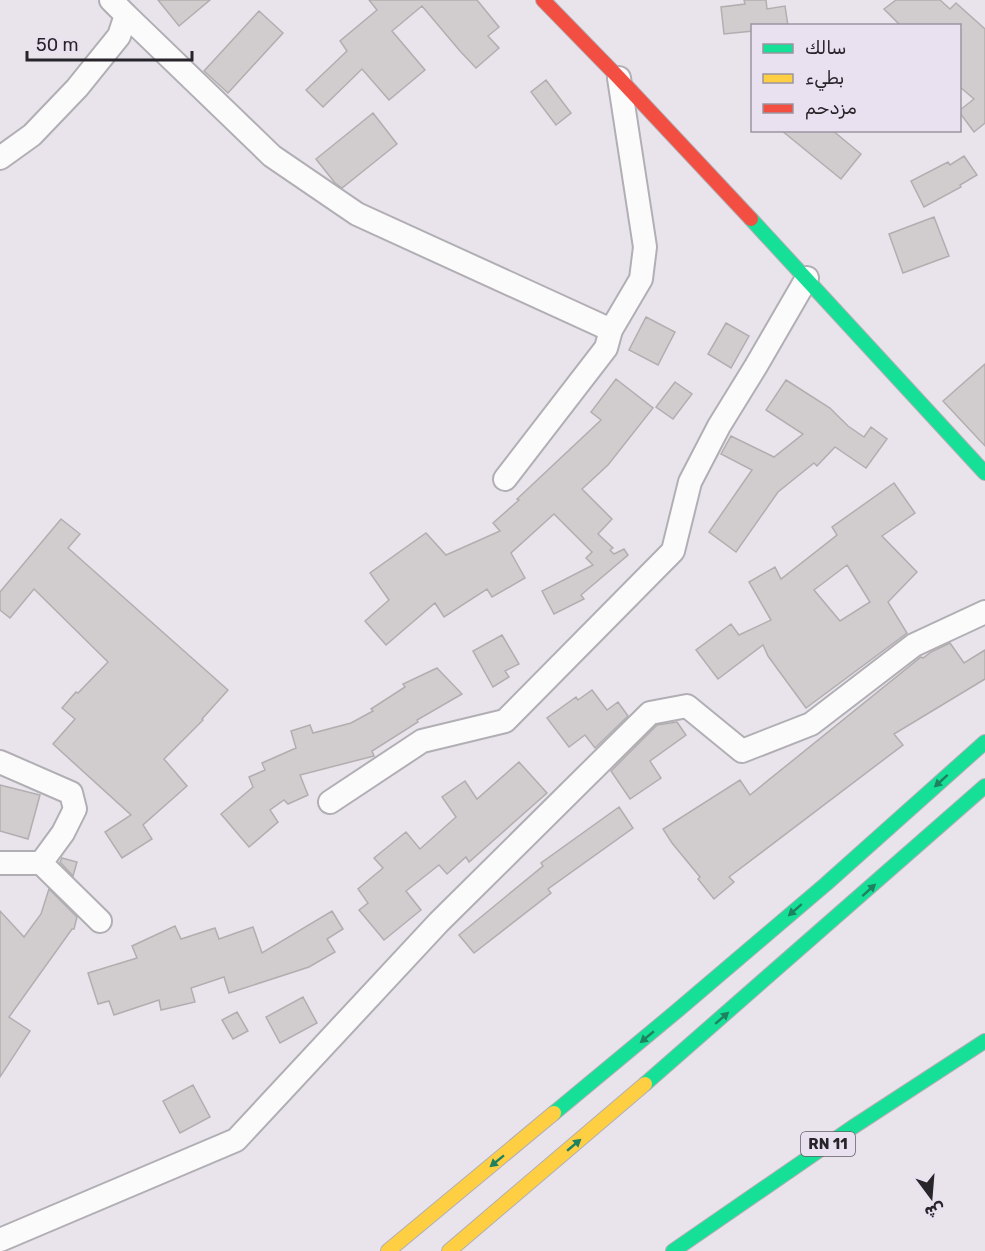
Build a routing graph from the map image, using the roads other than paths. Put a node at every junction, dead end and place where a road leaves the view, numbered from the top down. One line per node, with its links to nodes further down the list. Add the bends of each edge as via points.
1 (543, 0): 3 (main road)
2 (118, 8): 4 (street, via 119,36 32,135); 6 (street, via 272,156 357,214)
3 (619, 78): 5 (main road); 6 (street, via 645,247 641,279)
4 (0, 158)
5 (807, 278): 7 (main road); 13 (street, via 690,482 673,551 505,721 422,741)
6 (611, 330): 8 (street, via 606,348)
7 (985, 473)
8 (505, 479)
9 (985, 612): 18 (street, via 914,645 811,724 742,751 687,706 650,713 439,922 236,1140)
10 (985, 742): 19 (main road, one-way to 19, via 826,884)
11 (0, 762): 15 (street, via 71,793 75,810)
12 (985, 786): 20 (main road, one-way to 12, via 668,1065)
13 (330, 802)
14 (0, 863): 15 (street)
15 (40, 863): 16 (street)
16 (100, 921)
17 (985, 1041): 21 (main road, RN 11)
18 (0, 1240)
19 (388, 1251)
20 (449, 1251)
21 (673, 1251)

